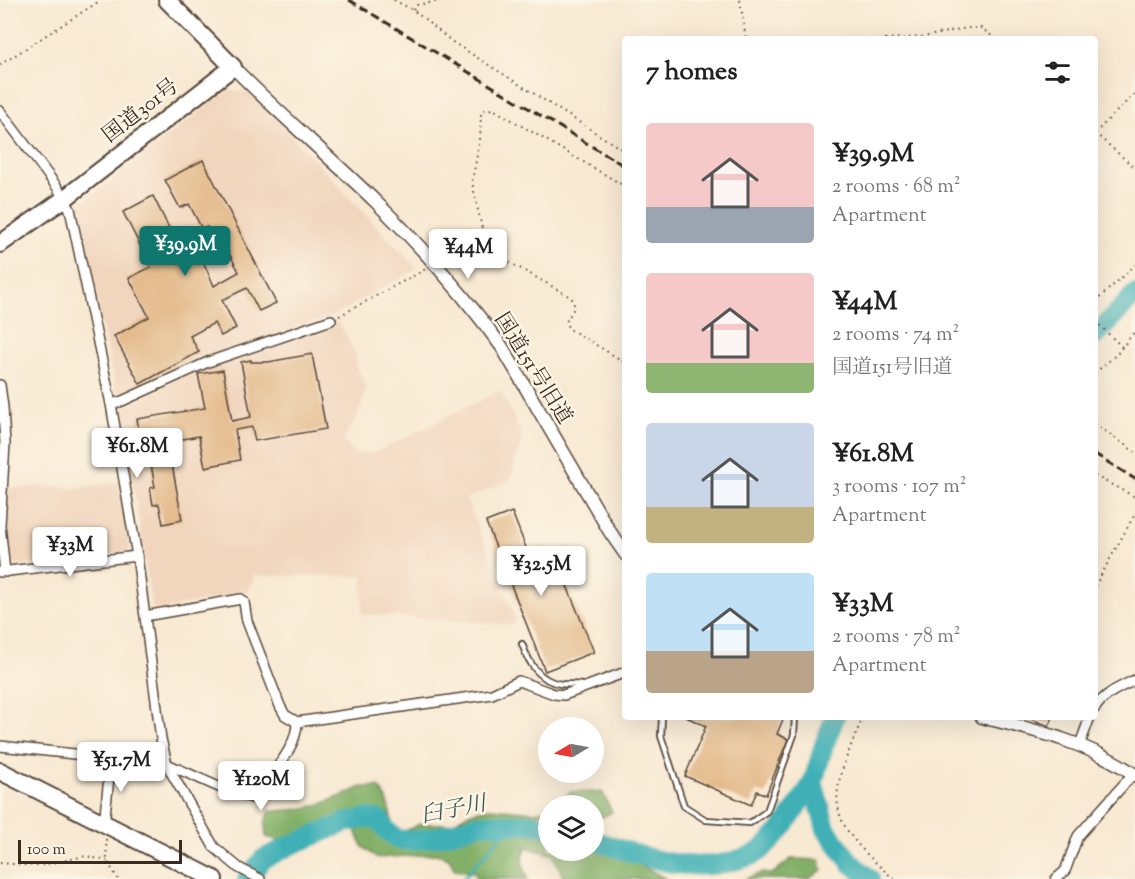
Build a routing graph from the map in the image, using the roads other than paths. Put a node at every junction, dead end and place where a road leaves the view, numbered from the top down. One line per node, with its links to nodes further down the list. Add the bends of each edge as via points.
1 (167, 0): 2 (highway)
2 (233, 67): 4 (highway, 国道301号); 10 (street, 国道151号旧道, via 375,201 463,297 502,347)
3 (0, 111): 4 (street)
4 (64, 199): 5 (highway, 国道301号); 8 (street, via 70,209)
5 (0, 244)
6 (331, 320): 8 (street, via 208,362)
7 (0, 385): 9 (street, via 4,444)
8 (111, 404): 11 (street)
9 (0, 525): 12 (street)
10 (622, 549)
11 (137, 556): 12 (street); 13 (street)
12 (3, 572)
13 (145, 616): 23 (street, via 241,599 280,705 285,715); 27 (street)
14 (522, 644): 17 (lane, via 532,667 545,679)
15 (622, 673): 17 (street)
16 (1135, 680): 18 (street)
17 (588, 686): 23 (street, via 564,695 519,681 492,694)
18 (1098, 704)
19 (662, 720): 20 (lane, via 661,736 684,806 706,820 750,823 767,811 794,735)
20 (795, 720)
21 (993, 720): 24 (street)
22 (1089, 720): 24 (street)
23 (297, 722): 27 (street, via 283,759 256,799)
24 (1080, 744): 29 (street)
25 (0, 746): 26 (street)
26 (111, 759): 27 (street); 30 (street)
27 (167, 764): 32 (street, via 214,847)
28 (0, 771): 30 (highway)
29 (1134, 774): 33 (street, via 1078,836 1065,871)
30 (104, 824): 31 (highway)
31 (214, 879)
32 (260, 879)
33 (1056, 879)

